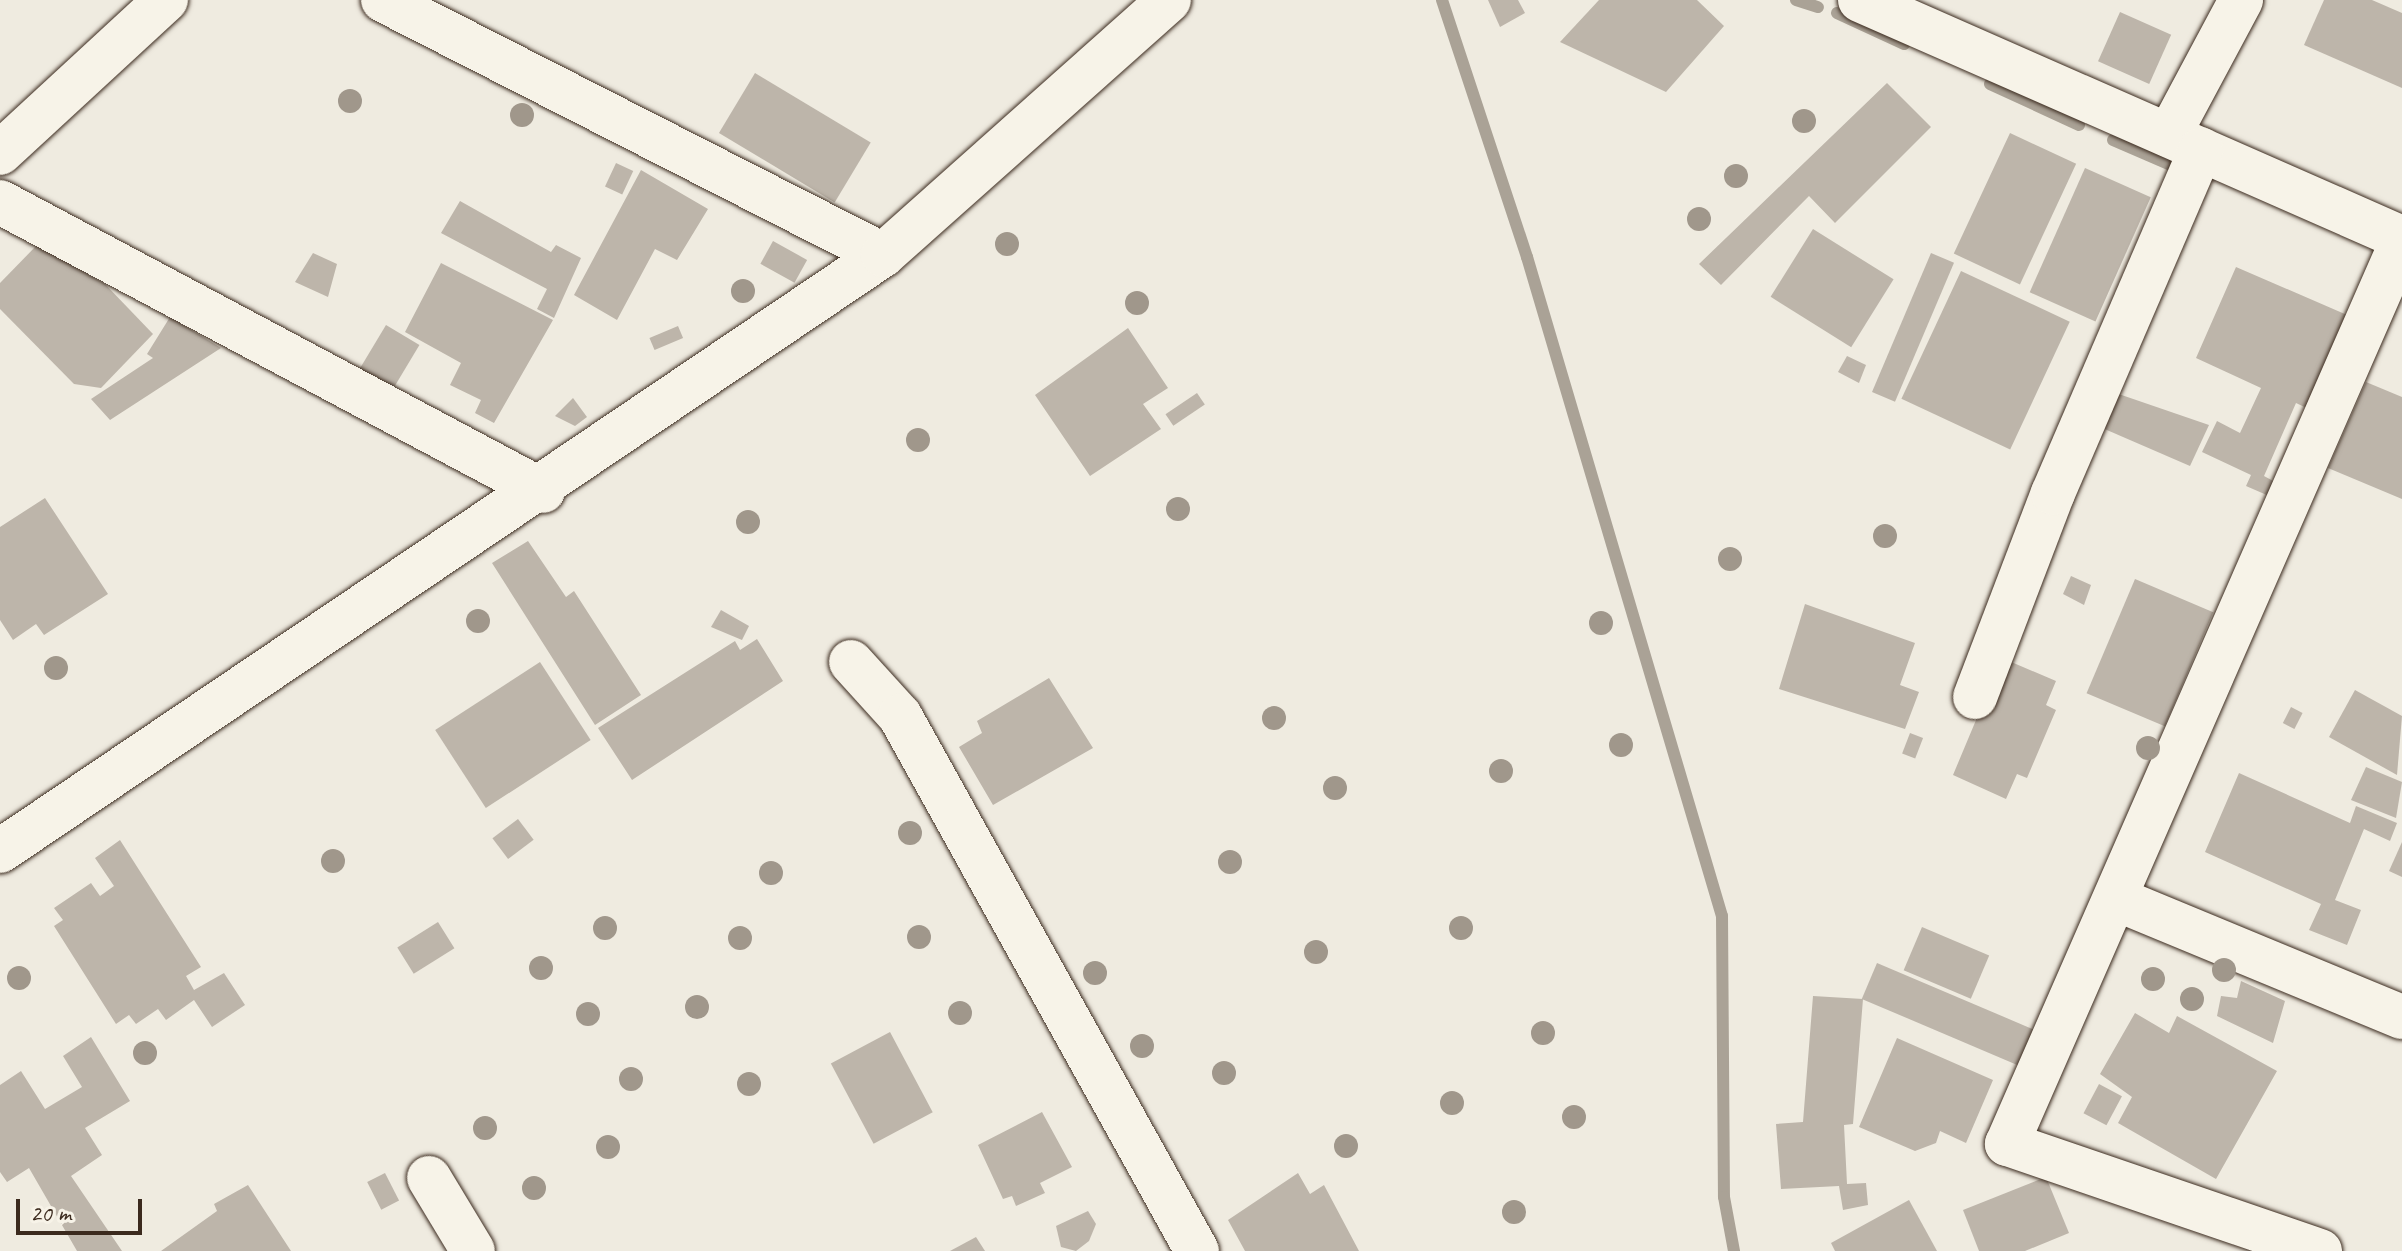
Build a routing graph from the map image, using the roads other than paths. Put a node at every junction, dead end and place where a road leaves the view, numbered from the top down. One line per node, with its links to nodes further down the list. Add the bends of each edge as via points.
1 (166, 0): 7 (street)
2 (383, 0): 10 (street)
3 (1169, 0): 10 (street)
4 (1860, 0): 6 (street)
5 (2241, 0): 6 (street)
6 (2185, 142): 9 (street); 13 (street)
7 (0, 153)
8 (0, 202): 11 (street)
9 (2402, 240): 15 (street)
10 (883, 255): 11 (street)
11 (543, 491): 14 (street)
12 (851, 662): 19 (street, via 900,716)
13 (1975, 697)
14 (0, 851)
15 (2119, 900): 16 (street); 20 (street, via 2007,1144)
16 (2402, 1017)
17 (429, 1178): 18 (street)
18 (473, 1251)
19 (1197, 1251)
20 (2320, 1251)

